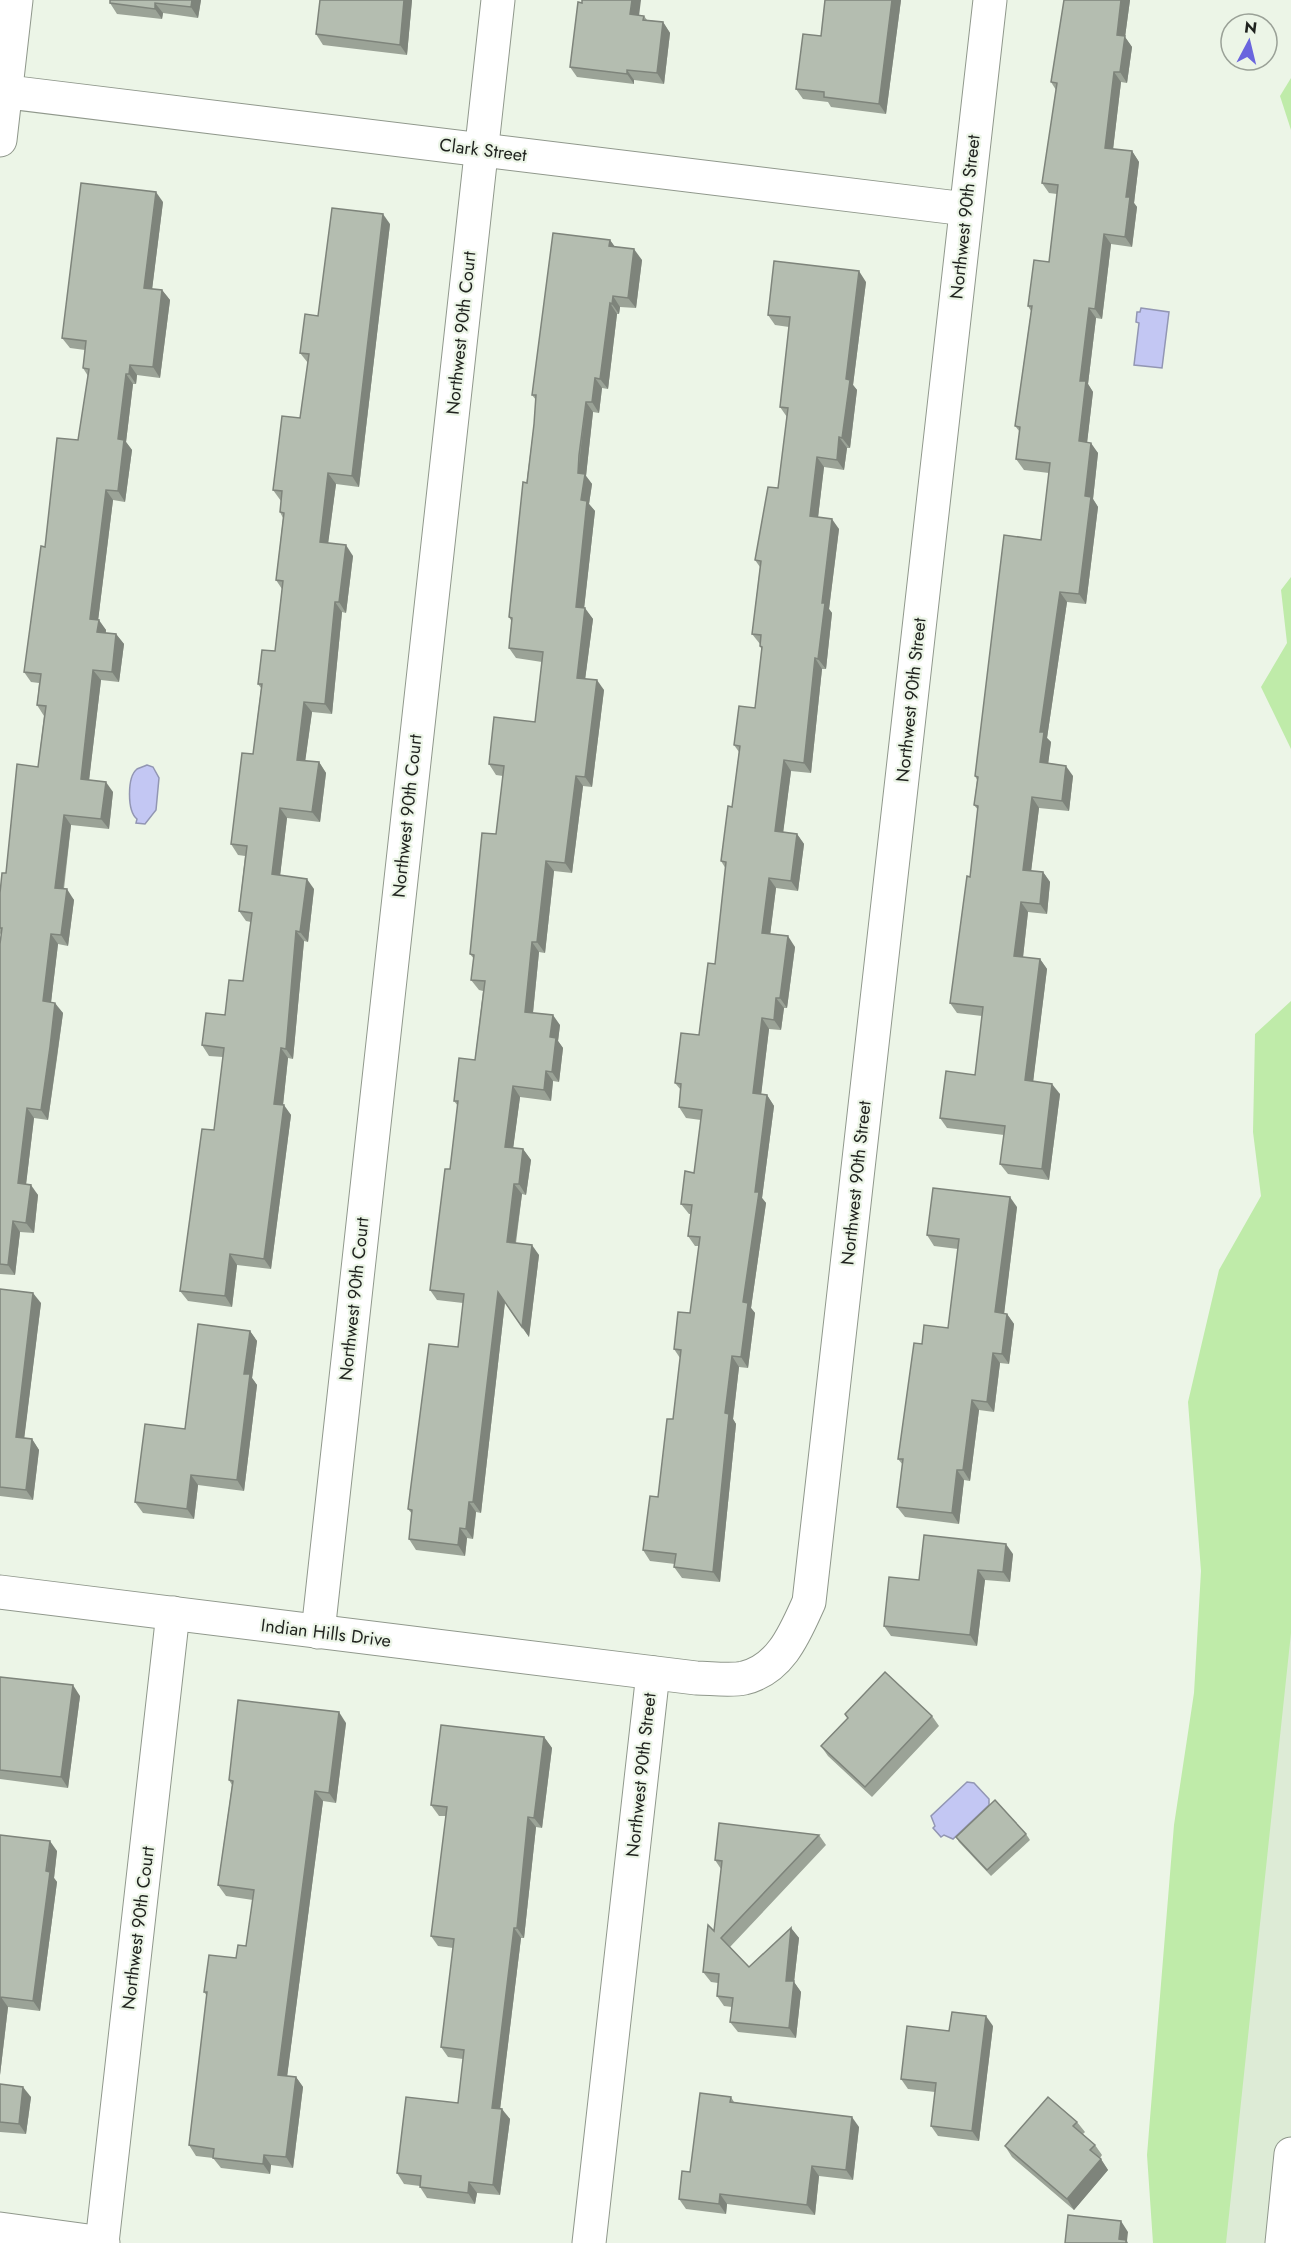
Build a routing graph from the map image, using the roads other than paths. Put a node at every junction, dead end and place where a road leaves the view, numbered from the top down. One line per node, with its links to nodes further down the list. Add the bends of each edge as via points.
1 (16, 0): 4 (street)
2 (498, 0): 6 (street, Northwest 90th Court)
3 (990, 0): 7 (street, Northwest 90th Street)
4 (3, 91): 5 (street); 6 (street, Clark Street)
5 (0, 140)
6 (482, 150): 7 (street, Clark Street); 10 (street, Northwest 90th Court)
7 (966, 210): 11 (street, Northwest 90th Street, via 809,1602 788,1647 766,1667 743,1678)
8 (0, 1592): 9 (street, Indian Hills Drive)
9 (173, 1613): 10 (street, Indian Hills Drive); 14 (street, Northwest 90th Court)
10 (318, 1632): 11 (street, Indian Hills Drive)
11 (653, 1673): 15 (street, Northwest 90th Street)
12 (1291, 2154): 16 (street)
13 (0, 2229): 14 (street)
14 (102, 2243)
15 (589, 2243)
16 (1282, 2243)

